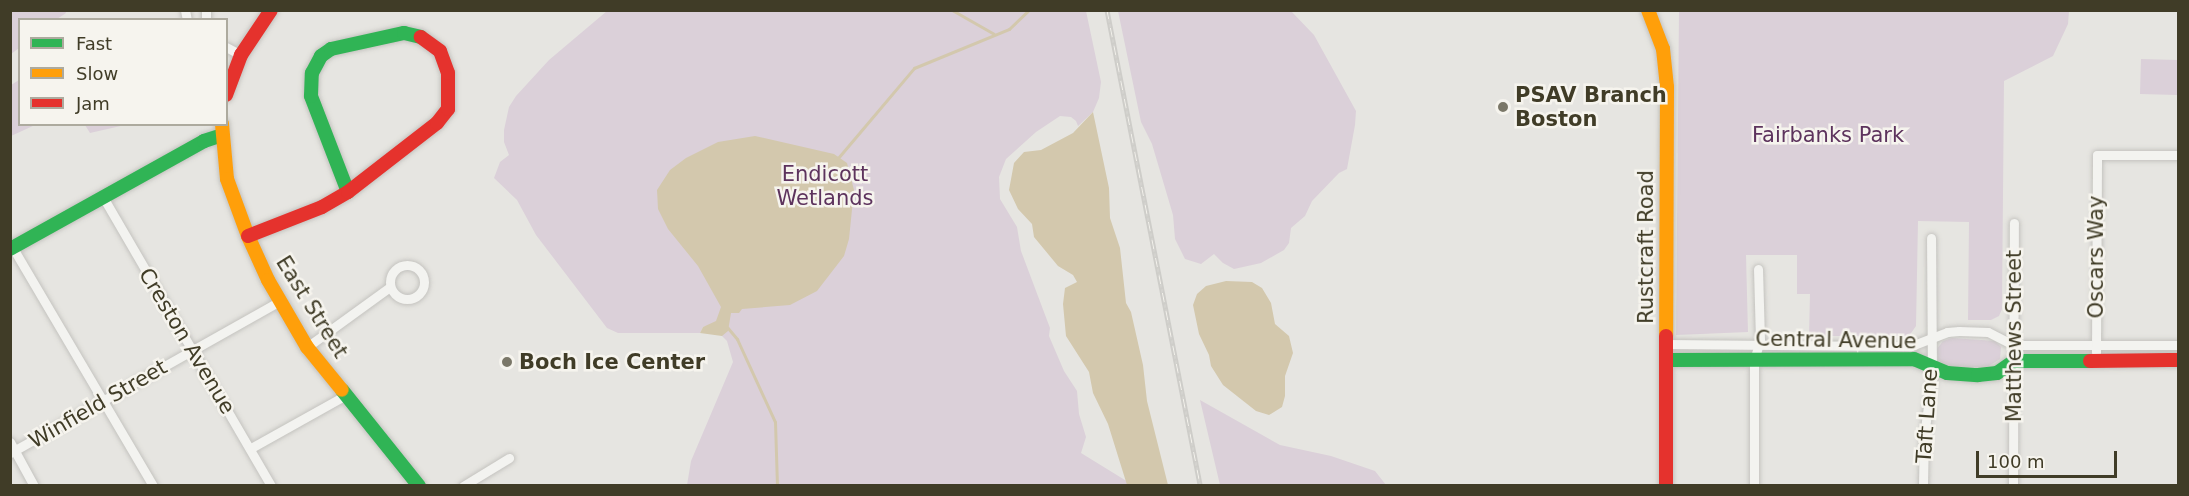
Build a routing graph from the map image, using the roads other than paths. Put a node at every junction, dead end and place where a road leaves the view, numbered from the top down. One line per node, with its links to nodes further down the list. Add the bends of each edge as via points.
1 (271, 10): 4 (street)
2 (1648, 10): 18 (street, Rustcraft Road, via 1663,49 1667,87)
3 (228, 48): 4 (street)
4 (241, 55): 5 (street)
5 (228, 90)
6 (222, 130): 9 (street); 11 (street, East Street, via 227,179)
7 (2178, 155): 23 (street, Oscars Way, via 2097,154)
8 (348, 192): 8 (street, via 437,123 448,110 448,73 440,51 424,38 404,33 331,49 321,56 312,73 311,96); 11 (street, via 322,207)
9 (103, 197): 13 (street); 24 (street, Creston Avenue)
10 (2014, 223): 19 (street, Matthews Street)
11 (248, 236): 16 (street, East Street)
12 (1931, 238): 17 (street, Taft Lane)
13 (11, 247): 32 (street)
14 (1758, 269): 22 (street)
15 (390, 287): 21 (street)
16 (280, 301): 21 (street, East Street); 24 (street, Winfield Street)
17 (1932, 338): 19 (street, Central Avenue, via 1947,332 1975,331); 22 (street, Central Avenue, via 1911,345); 30 (street, Taft Lane)
18 (1666, 344): 22 (street, Central Avenue); 25 (street, Rustcraft Road)
19 (2014, 345): 23 (street, Central Avenue); 29 (street, Matthews Street)
20 (2178, 345): 23 (street, Central Avenue)
21 (307, 346): 31 (street, East Street)
22 (1758, 346): 26 (street)
23 (2096, 346): 27 (street, Oscars Way)
24 (191, 351): 32 (street, Winfield Street); 34 (street, Creston Avenue)
25 (1666, 360): 26 (street, Central Avenue); 41 (street, Rustcraft Road)
26 (1754, 360): 30 (street, Central Avenue, via 1914,359); 42 (street)
27 (2095, 360): 28 (street, Central Avenue); 29 (street, Central Avenue)
28 (2178, 360)
29 (2014, 361): 30 (street, Central Avenue, via 1997,373 1986,375 1947,374); 44 (street, Matthews Street)
30 (1932, 367): 43 (street, Taft Lane)
31 (346, 395): 34 (street); 39 (street, East Street)
32 (103, 400): 33 (street, Winfield Street); 37 (street)
33 (12, 448): 36 (street)
34 (251, 448): 38 (street, Creston Avenue)
35 (509, 458): 40 (street)
36 (34, 486)
37 (153, 486)
38 (271, 486)
39 (420, 486)
40 (463, 486)
41 (1666, 486)
42 (1754, 486)
43 (1923, 486)
44 (2013, 486)

